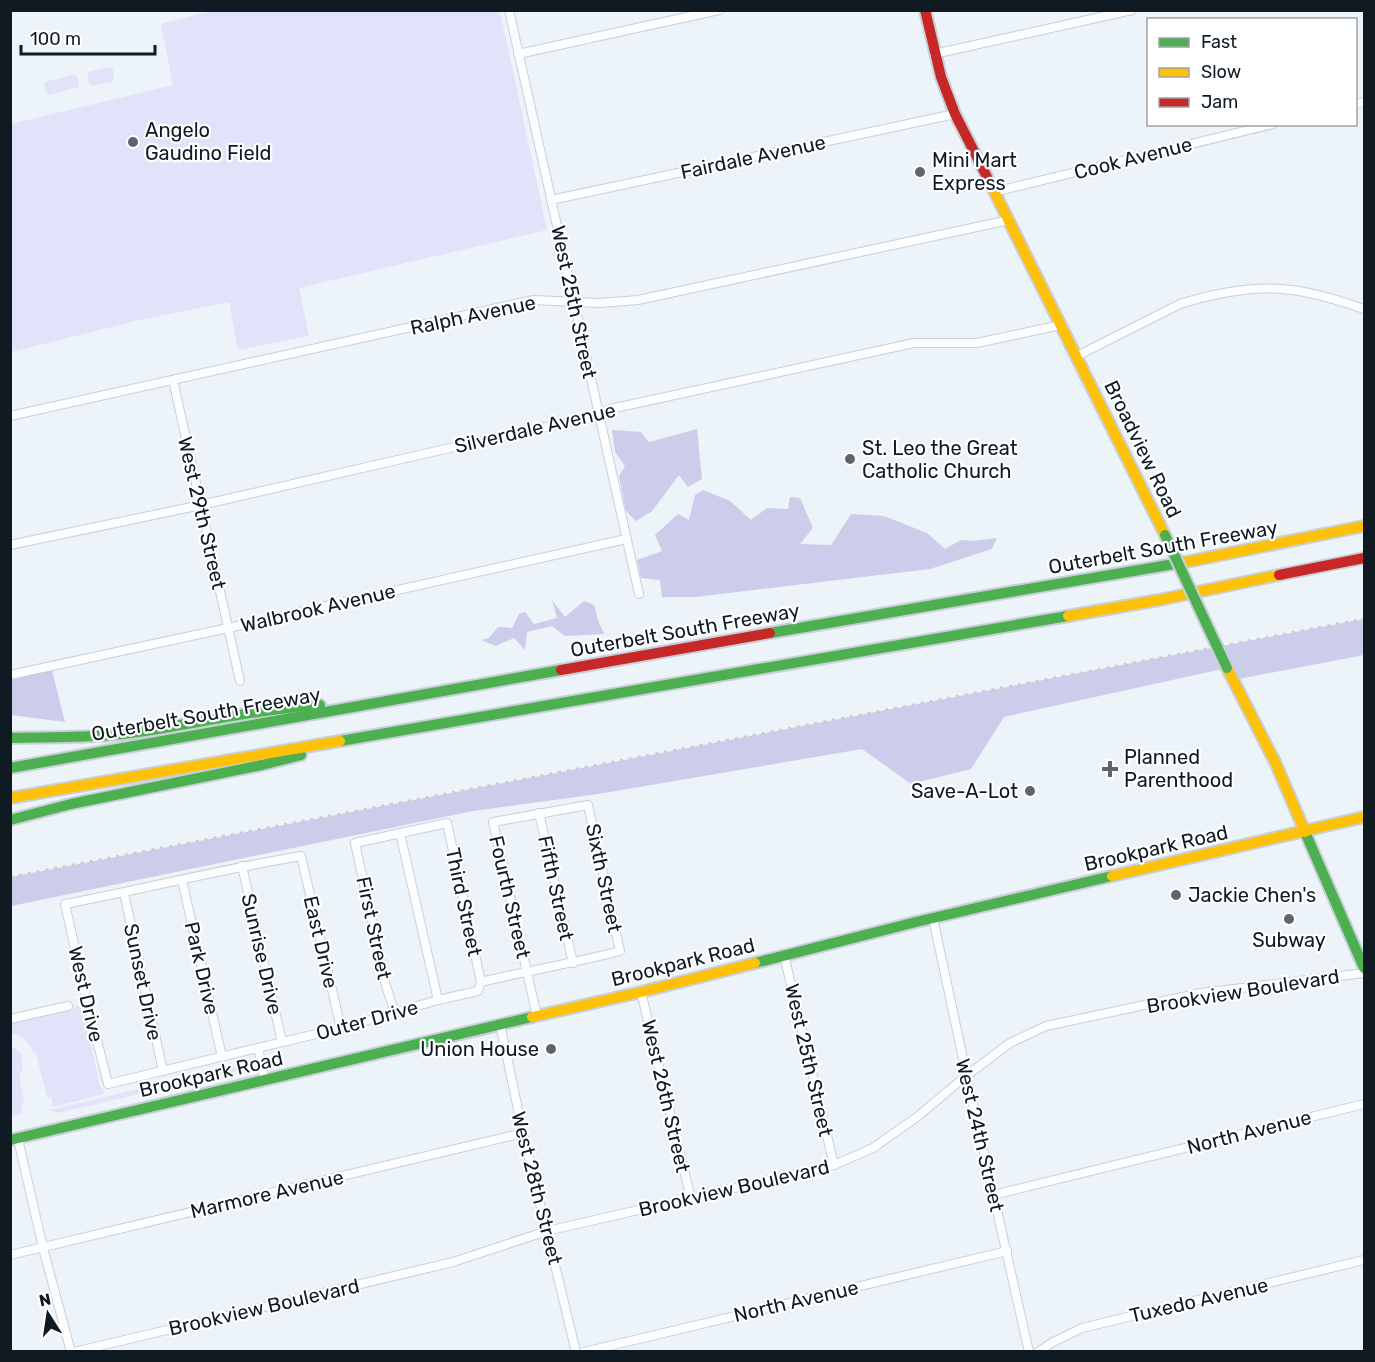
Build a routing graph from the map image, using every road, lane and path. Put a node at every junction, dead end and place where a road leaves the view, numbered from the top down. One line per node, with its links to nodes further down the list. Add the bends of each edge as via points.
1 (509, 10): 5 (street, West 25th Street)
2 (719, 10): 5 (street)
3 (925, 10): 6 (main road, Broadview Road)
4 (1132, 10): 6 (street)
5 (518, 54): 10 (street, West 25th Street)
6 (934, 54): 7 (main road, Broadview Road)
7 (955, 114): 9 (main road, Broadview Road); 10 (street, Fairdale Avenue)
8 (1265, 126): 9 (street, Cook Avenue)
9 (994, 192): 11 (main road, Broadview Road)
10 (551, 200): 12 (street, West 25th Street)
11 (1009, 220): 12 (street, Ralph Avenue, via 638,300); 14 (main road, Broadview Road)
12 (573, 301): 16 (street, Ralph Avenue, via 533,300); 17 (street, West 25th Street)
13 (1365, 309): 15 (street, via 1290,290 1230,292 1180,304)
14 (1061, 325): 15 (main road, Broadview Road); 17 (street, Silverdale Avenue, via 976,343 914,343)
15 (1077, 356): 36 (main road, Broadview Road, bridge, via 1276,764)
16 (173, 380): 18 (street, Ralph Avenue); 19 (street, West 29th Street)
17 (598, 414): 19 (street, Silverdale Avenue); 21 (street, West 25th Street)
18 (10, 416)
19 (201, 505): 22 (street, Silverdale Avenue); 25 (street, West 29th Street)
20 (1365, 526): 28 (main road, Outerbelt South Freeway, via 1154,567)
21 (626, 539): 24 (street, West 25th Street); 25 (street, Walbrook Avenue)
22 (10, 545)
23 (1365, 558): 30 (main road, via 1147,602)
24 (639, 594)
25 (228, 628): 26 (street, Walbrook Avenue); 27 (street, West 29th Street)
26 (10, 675)
27 (240, 681)
28 (358, 705): 29 (main road, via 285,707 110,735); 31 (main road, Outerbelt South Freeway)
29 (10, 738)
30 (356, 738): 32 (main road); 35 (main road, via 262,765)
31 (10, 768)
32 (10, 798)
33 (539, 813): 42 (street, Sixth Street, via 588,805); 44 (street, Fifth Street); 46 (street, Fourth Street, via 493,822)
34 (1365, 817): 36 (main road, Brookpark Road)
35 (10, 820)
36 (1305, 832): 41 (main road, Brookpark Road); 45 (main road, Broadview Road)
37 (400, 833): 47 (street, Third Street, via 447,823); 49 (street); 51 (street, First Street, via 355,843)
38 (242, 866): 39 (street); 55 (street, East Drive, via 301,856); 56 (street, Sunrise Drive)
39 (182, 880): 40 (street); 58 (street, Park Drive)
40 (124, 893): 59 (street, Sunset Drive); 62 (street, West Drive, via 65,904)
41 (933, 918): 43 (main road, Brookpark Road); 60 (street, West 24th Street)
42 (620, 951): 44 (street, Outer Drive)
43 (784, 955): 48 (main road, Brookpark Road); 66 (street, West 25th Street)
44 (573, 963): 46 (street, Outer Drive)
45 (1365, 970): 60 (street, Brookview Boulevard, via 1201,993 1046,1026 1010,1043)
46 (526, 972): 47 (street, Outer Drive); 52 (street, Fourth Street)
47 (481, 982): 49 (street, Outer Drive, via 477,991)
48 (641, 992): 52 (main road, Brookpark Road); 68 (street, West 26th Street)
49 (438, 1000): 51 (street, Outer Drive)
50 (68, 1006): 53 (street)
51 (395, 1013): 55 (street, Outer Drive)
52 (537, 1016): 54 (main road, Brookpark Road)
53 (10, 1019)
54 (500, 1024): 61 (main road, Brookpark Road); 64 (street, West 28th Street)
55 (341, 1028): 56 (street, Outer Drive)
56 (282, 1042): 57 (street, Outer Drive)
57 (258, 1048): 58 (street, Outer Drive); 61 (street)
58 (222, 1057): 59 (street, Outer Drive)
59 (163, 1071): 62 (street, Outer Drive)
60 (966, 1076): 66 (street, Brookview Boulevard, via 873,1148); 67 (street, West 24th Street)
61 (265, 1080): 65 (main road, Brookpark Road)
62 (108, 1084)
63 (1365, 1104): 67 (street, North Avenue)
64 (523, 1133): 69 (street, West 28th Street); 70 (street, Marmore Avenue)
65 (14, 1140): 70 (street)
66 (834, 1165): 68 (street, Brookview Boulevard)
67 (993, 1195): 71 (street, West 24th Street)
68 (691, 1199): 69 (street, Brookview Boulevard)
69 (547, 1232): 74 (street, Brookview Boulevard, via 453,1262); 75 (street, West 28th Street)
70 (43, 1248): 72 (street, Marmore Avenue); 74 (street)
71 (1007, 1251): 76 (street, North Avenue); 77 (street, West 24th Street)
72 (10, 1255)
73 (1365, 1260): 78 (street, Tuxedo Avenue, via 1082,1328)
74 (73, 1352)
75 (576, 1352)
76 (584, 1352)
77 (1029, 1352)
78 (1038, 1352)

